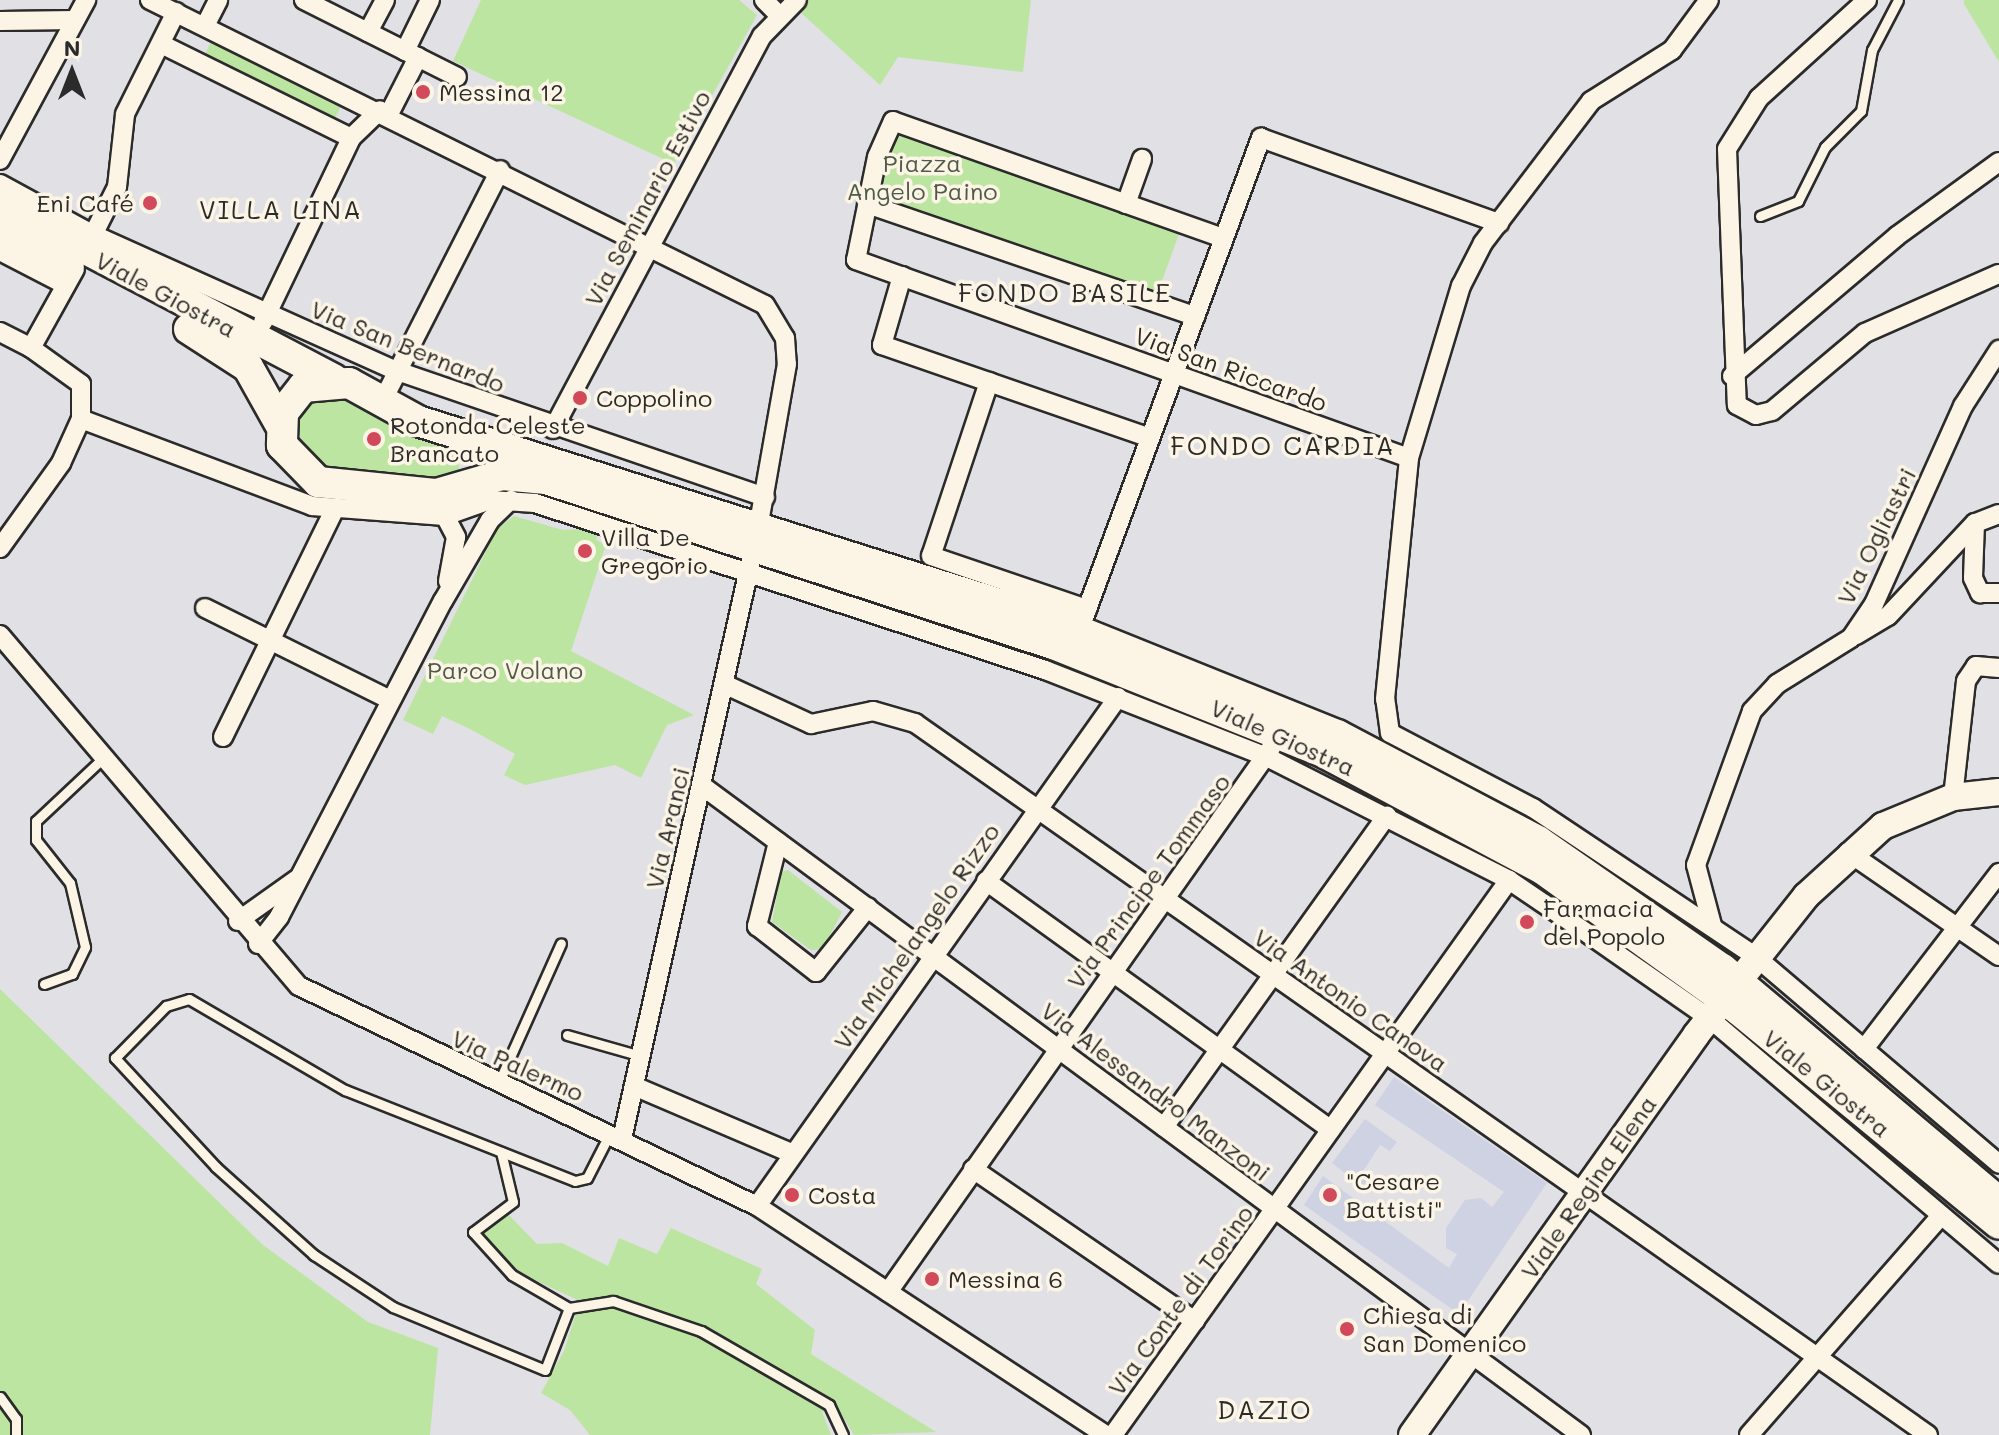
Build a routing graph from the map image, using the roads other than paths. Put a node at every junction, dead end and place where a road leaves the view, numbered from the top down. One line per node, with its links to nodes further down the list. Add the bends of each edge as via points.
1 (86, 0): 15 (street)
2 (150, 0): 13 (street, Via Aranci)
3 (218, 0): 17 (street)
4 (304, 0): 12 (street)
5 (385, 0): 18 (street)
6 (430, 0): 20 (street)
7 (764, 0): 14 (street)
8 (797, 0): 14 (street, Via Seminario Estivo)
9 (1709, 0): 33 (street, via 1672,50 1591,101)
10 (1867, 0): 50 (street, via 1759,98 1731,137 1723,173)
11 (1898, 0): 32 (lane, via 1872,50 1861,111 1825,147 1798,201)
12 (326, 5): 18 (street)
13 (176, 12): 17 (street, Via Aranci); 19 (street)
14 (779, 15): 36 (street, Via Seminario Estivo)
15 (75, 20): 16 (street); 25 (street)
16 (0, 21)
17 (205, 26): 22 (street, Via Aranci)
18 (368, 32): 20 (street)
19 (161, 44): 23 (street); 38 (street, via 125,114 117,187)
20 (412, 54): 21 (street); 22 (street)
21 (457, 77)
22 (384, 112): 23 (street); 27 (street, Via Aranci)
23 (351, 138): 41 (street)
24 (1142, 159): 31 (street)
25 (0, 160)
26 (1999, 162): 50 (street, via 1897,236)
27 (500, 170): 36 (street, Via Aranci); 47 (street)
28 (0, 184): 38 (street)
29 (0, 204): 38 (main road, Viale Giostra)
30 (867, 204): 31 (street, via 893,121); 40 (street, Via San Riccardo, via 856,260); 42 (street)
31 (1126, 204): 35 (street)
32 (1760, 216)
33 (1499, 223): 35 (street, via 1261,138); 60 (street, via 1461,286)
34 (0, 229): 38 (main road, Viale Giostra)
35 (1223, 238): 42 (street)
36 (649, 244): 57 (street, Via Seminario Estivo); 63 (street, Via Aranci, via 752,295 781,327 786,381)
37 (0, 251): 38 (street, Viale Giostra)
38 (80, 260): 41 (street, Via San Bernardo); 44 (main road, Viale Giostra); 45 (street); 56 (main road, Viale Giostra, via 239,359)
39 (1999, 274): 50 (street, via 1865,333 1765,414 1741,411)
40 (902, 276): 48 (street, Via San Riccardo); 53 (street, via 882,345)
41 (263, 310): 44 (street); 47 (street, Via San Bernardo)
42 (1195, 316): 48 (street)
43 (0, 332): 45 (street)
44 (263, 345): 51 (main road, Viale Giostra)
45 (31, 348): 55 (street, via 81,384)
46 (1999, 350): 49 (street, Via Ogliastri)
47 (397, 371): 54 (street); 57 (street, Via San Bernardo)
48 (1173, 373): 59 (street); 60 (street, Via San Riccardo)
49 (1981, 374): 52 (street); 77 (street, Via Ogliastri, via 1874,604)
50 (1732, 376)
51 (334, 379): 54 (main road, Viale Giostra); 56 (main road, via 295,394)
52 (1999, 381)
53 (989, 382): 59 (street); 75 (street, via 931,556)
54 (383, 400): 58 (main road, Viale Giostra, via 418,421)
55 (81, 419): 66 (street, via 299,503); 70 (street, via 61,463)
56 (280, 424): 61 (main road, Viale Giostra, via 288,457)
57 (553, 429): 63 (street, Via San Bernardo)
58 (464, 433): 62 (main road, via 475,462); 71 (main road, Viale Giostra)
59 (1150, 438): 75 (street)
60 (1409, 458): 85 (street)
61 (318, 482): 64 (main road, Viale Giostra); 66 (street)
62 (459, 488): 64 (main road, Viale Giostra); 71 (main road, Viale Giostra, via 530,476)
63 (765, 497): 71 (street, Via Aranci)
64 (379, 500): 66 (street); 68 (street)
65 (511, 500): 68 (street); 71 (street, Viale Giostra); 73 (street, via 490,520)
66 (342, 508): 78 (street)
67 (1999, 514): 69 (street)
68 (445, 516): 73 (street, via 457,548)
69 (1975, 523): 72 (street, via 1975,586 1980,593); 77 (street, via 1888,616)
70 (0, 548)
71 (754, 548): 75 (main road, Viale Giostra); 80 (street, Via Aranci); 81 (street, Viale Giostra); 84 (main road, Viale Giostra, via 1053,644)
72 (1999, 593)
73 (443, 601): 82 (street)
74 (205, 608): 78 (street)
75 (1083, 620): 85 (main road, Viale Giostra, via 1232,688)
76 (0, 635): 86 (street, Via Palermo)
77 (1851, 638): 102 (street, Via Ogliastri, via 1777,684 1752,711 1696,865)
78 (271, 640): 82 (street); 83 (street)
79 (1999, 668): 89 (street, via 1976,666 1966,681)
80 (724, 684): 87 (street, Via Aranci); 90 (street, Via Antonio Canova, via 821,726 873,711 900,716)
81 (1118, 697): 84 (street, Viale Giostra); 90 (street, Via Michelangelo Rizzo)
82 (390, 700): 95 (street)
83 (223, 737)
84 (1273, 745): 91 (street, Viale Giostra); 98 (street, Via Principe Tommaso); 110 (main road, Viale Giostra, via 1527,859)
85 (1384, 745): 102 (street, via 1533,808); 110 (main road, Viale Giostra, via 1556,852)
86 (103, 758): 100 (street, Via Palermo); 109 (lane, via 36,821 36,840 70,883 85,947 72,974)
87 (701, 785): 92 (street, Via Alessandro Manzoni); 116 (street, Via Aranci)
88 (1999, 792): 89 (main road, Viale Regina Elena)
89 (1953, 797): 93 (main road, Viale Regina Elena, via 1896,819)
90 (1036, 808): 97 (street, Via Michelangelo Rizzo); 98 (street, Via Antonio Canova)
91 (1387, 816): 96 (street, Viale Giostra); 108 (street)
92 (778, 842): 99 (street, Via Alessandro Manzoni); 99 (street, via 757,926 816,972)
93 (1848, 852): 101 (street); 110 (main road, Viale Regina Elena)
94 (1999, 873): 101 (street)
95 (300, 878): 100 (street); 104 (street)
96 (1509, 880): 110 (street, Viale Giostra); 115 (street, Via Conte di Torino)
97 (986, 881): 105 (street, Via Michelangelo Rizzo); 107 (street)
98 (1165, 899): 107 (street, Via Principe Tommaso); 108 (street, Via Antonio Canova)
99 (868, 907): 105 (street, Via Alessandro Manzoni)
100 (238, 921): 104 (street, Via Palermo)
101 (1957, 927): 106 (street); 113 (street)
102 (1713, 928): 110 (street)
103 (561, 943): 117 (lane)
104 (258, 944): 117 (street, Via Palermo, via 312,995)
105 (934, 955): 112 (street, Via Alessandro Manzoni); 123 (street, Via Michelangelo Rizzo)
106 (1999, 956)
107 (1112, 972): 112 (street, Via Principe Tommaso); 114 (street)
108 (1273, 975): 114 (street); 115 (street, Via Antonio Canova)
109 (44, 984)
110 (1731, 989): 113 (street, Viale Giostra); 126 (main road, Viale Regina Elena); 127 (main road, Viale Giostra); 130 (street, Viale Giostra); 131 (main road, Viale Giostra)
111 (567, 1035): 116 (lane)
112 (1058, 1046): 119 (street, Via Alessandro Manzoni); 125 (street, Via Principe Tommaso)
113 (1864, 1049): 124 (street, Viale Giostra)
114 (1219, 1050): 119 (street); 120 (street)
115 (1385, 1054): 120 (street, Via Conte di Torino); 126 (street, Via Antonio Canova)
116 (641, 1056): 118 (street, Via Aranci)
117 (498, 1084): 121 (street, Via Palermo)
118 (634, 1086): 121 (street, Via Aranci); 123 (street)
119 (1164, 1127): 129 (street, Via Alessandro Manzoni)
120 (1331, 1130): 129 (street, Via Conte di Torino)
121 (616, 1136): 122 (lane, via 579,1182); 128 (street, Via Palermo)
122 (501, 1152): 134 (lane, via 513,1202 476,1228 475,1237 523,1283); 134 (lane, via 345,1090 189,999 166,1006 115,1058 268,1215 393,1307 545,1370)
123 (791, 1153): 128 (street, Via Michelangelo Rizzo)
124 (1996, 1157)
125 (973, 1169): 133 (street, Via Principe Tommaso); 135 (street)
126 (1582, 1192): 136 (main road, Viale Regina Elena); 137 (street, Via Antonio Canova)
127 (1999, 1202)
128 (757, 1206): 133 (street, Via Palermo)
129 (1274, 1211): 135 (street, Via Conte di Torino); 136 (street, Via Alessandro Manzoni)
130 (1941, 1216): 132 (street, Viale Giostra); 137 (street)
131 (1999, 1224)
132 (1999, 1264)
133 (888, 1292): 141 (street, Via Palermo)
134 (569, 1308): 140 (lane, via 613,1301 701,1331 829,1405)
135 (1195, 1321): 142 (street, Via Conte di Torino)
136 (1469, 1355): 143 (main road, Viale Regina Elena); 144 (street, Via Alessandro Manzoni)
137 (1816, 1356): 145 (street); 146 (street, Via Antonio Canova)
138 (0, 1397): 139 (lane, via 16,1419)
139 (16, 1435)
140 (843, 1435)
141 (1105, 1435)
142 (1113, 1435)
143 (1412, 1435)
144 (1581, 1435)
145 (1749, 1435)
146 (1928, 1435)

